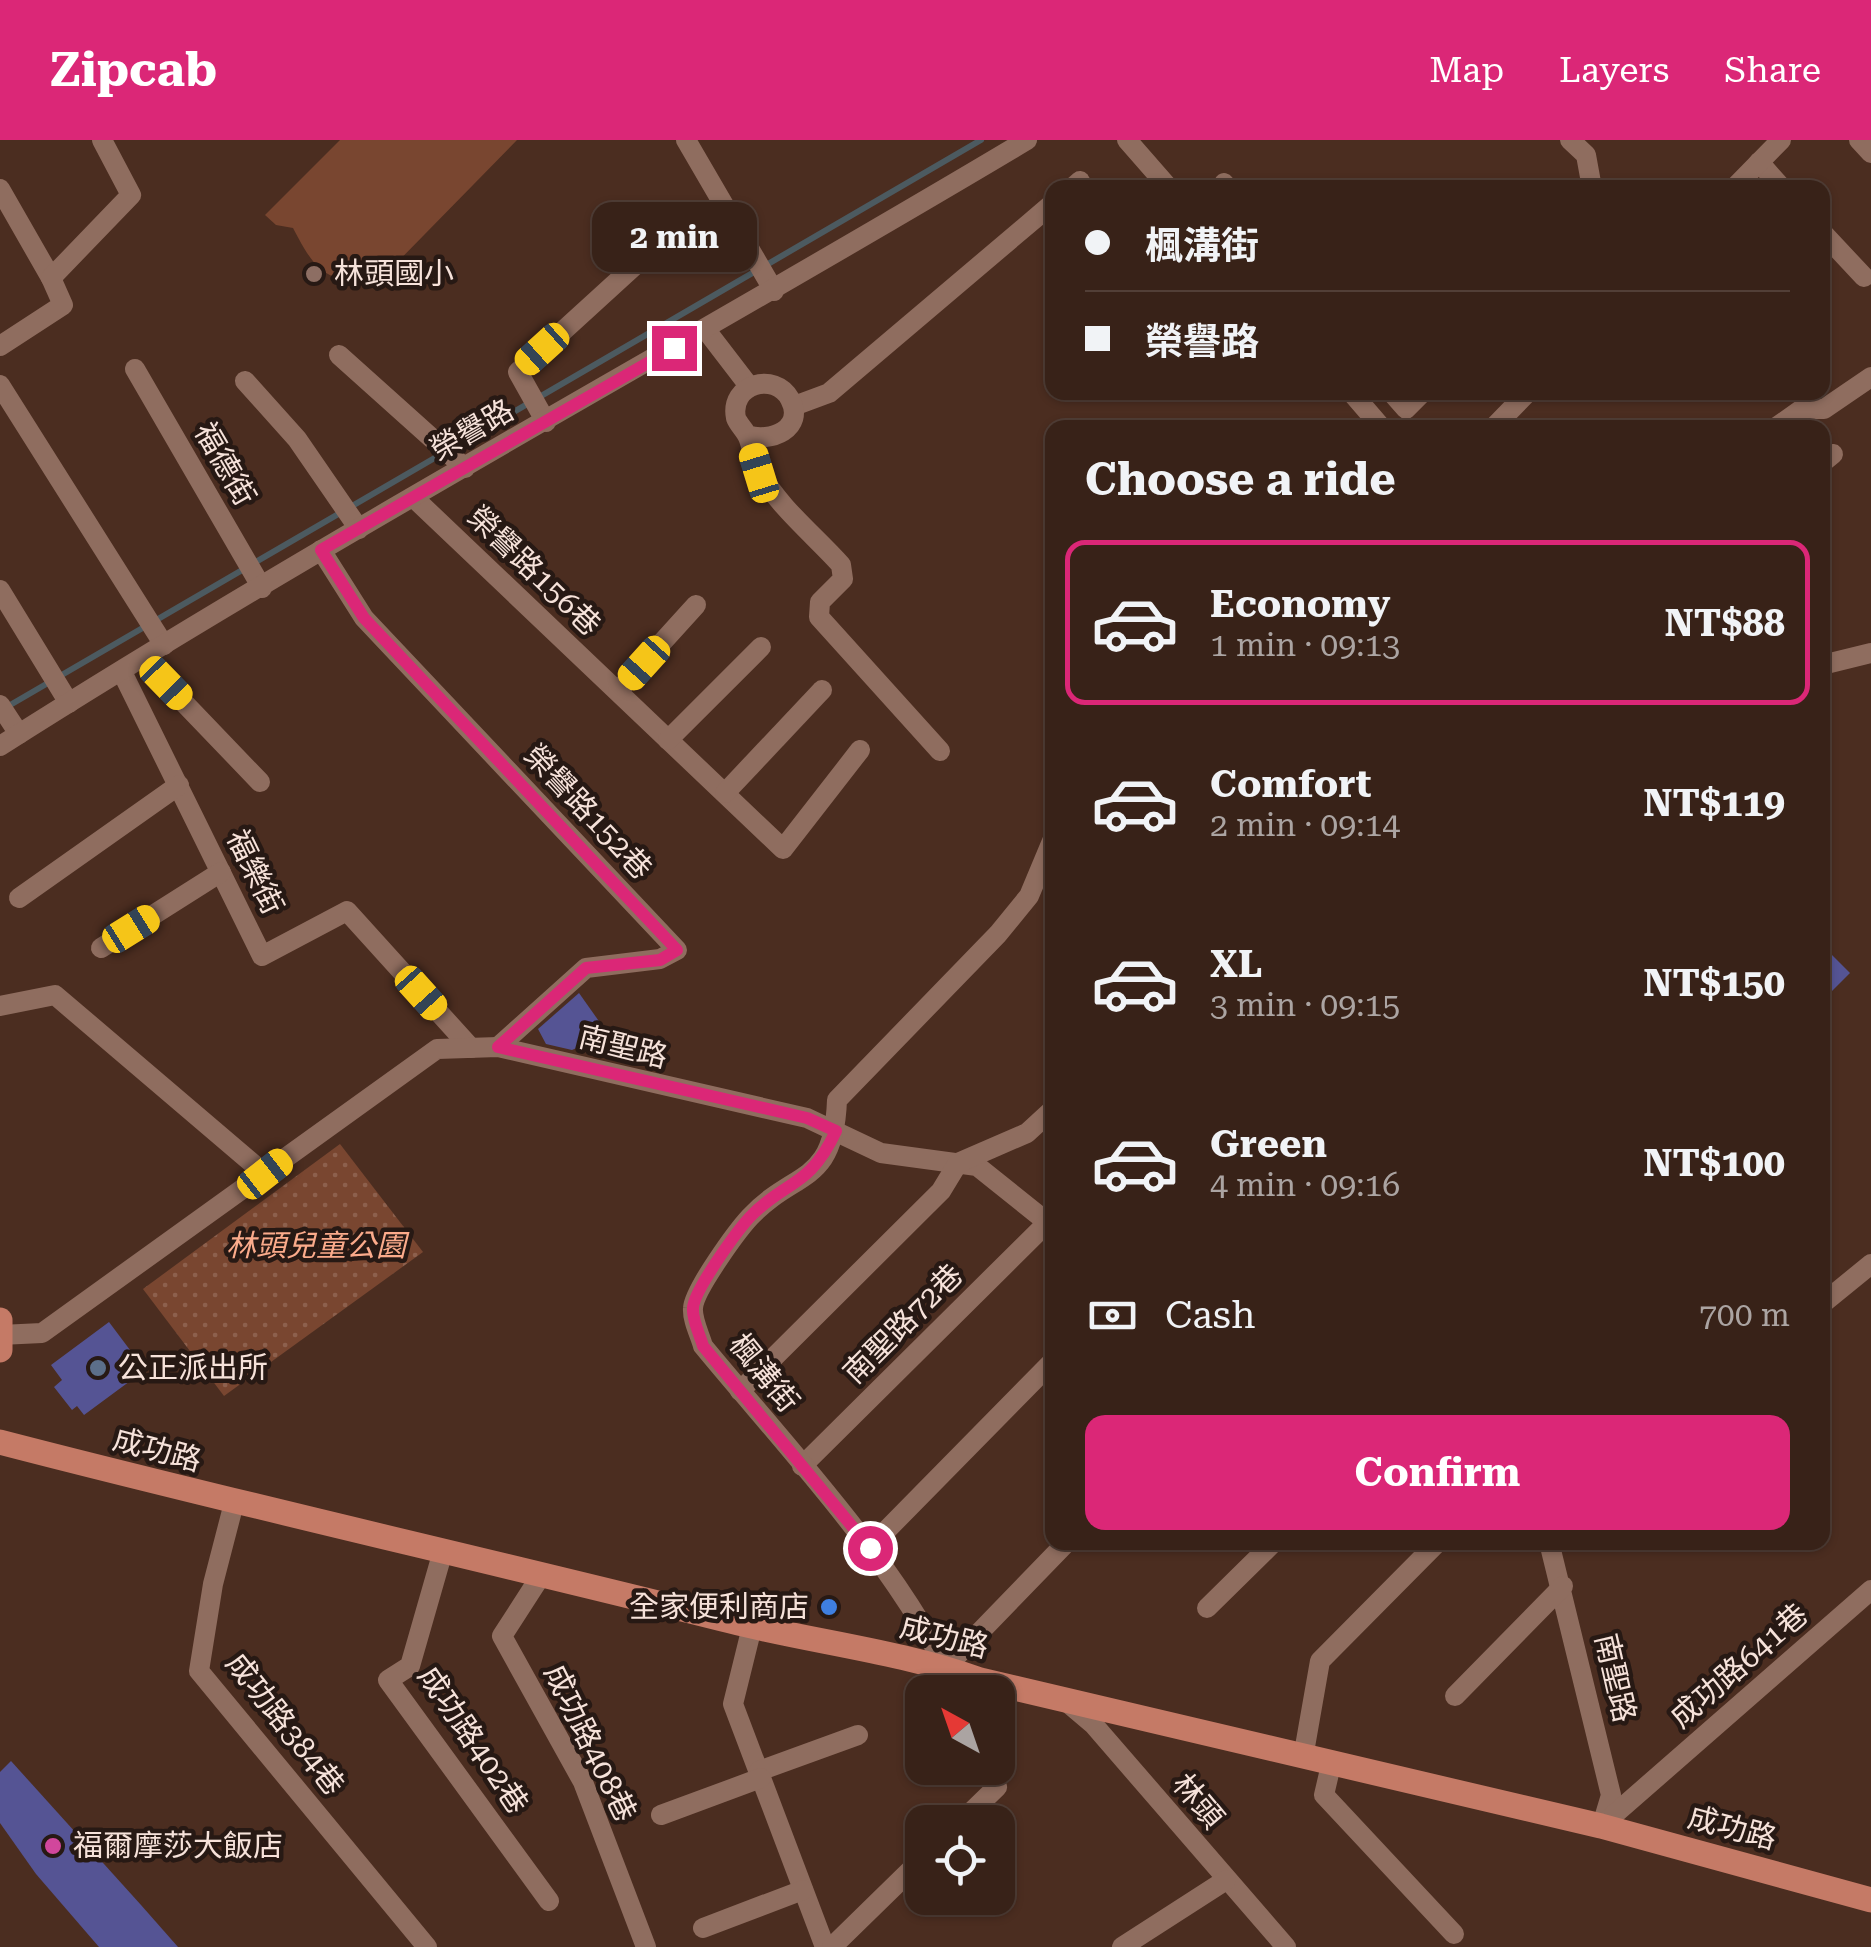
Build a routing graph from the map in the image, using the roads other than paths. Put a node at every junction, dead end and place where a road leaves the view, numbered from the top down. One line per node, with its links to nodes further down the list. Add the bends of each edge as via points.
1 (102, 140): 19 (street, via 131,196)
2 (686, 140): 20 (street)
3 (1028, 140): 20 (street, 榮譽路)
4 (1127, 140): 10 (street)
5 (1570, 140): 11 (street, via 1586,154)
6 (1781, 140): 9 (street)
7 (1858, 140): 8 (street)
8 (1871, 153)
9 (1759, 162): 12 (street); 13 (street)
10 (1162, 180)
11 (1591, 180)
12 (1742, 180)
13 (1775, 180)
14 (0, 189): 19 (street)
15 (1045, 210): 33 (street, via 828,393)
16 (666, 237): 37 (street, via 518,372)
17 (1830, 241): 18 (street)
18 (1864, 277)
19 (52, 278): 22 (street, via 63,305)
20 (774, 292): 21 (street, 榮譽路)
21 (706, 330): 28 (street); 37 (street, 榮譽路)
22 (0, 346)
23 (339, 354): 39 (street)
24 (135, 369): 43 (street, 福德街)
25 (1871, 377): 36 (street, via 1824,409 1802,409)
26 (245, 381): 41 (street, via 297,439)
27 (0, 385): 46 (street)
28 (749, 386): 33 (street, via 768,382 784,389); 38 (street, via 737,401 736,420)
29 (1358, 400): 34 (street)
30 (1398, 400): 31 (street, via 1406,409)
31 (1415, 400)
32 (1520, 400): 35 (street)
33 (794, 406): 38 (street, via 780,436)
34 (1375, 420)
35 (1501, 420)
36 (1786, 420)
37 (546, 422): 39 (street, 榮譽路)
38 (747, 435): 60 (street, via 759,473 841,565 843,578 820,602 819,617)
39 (466, 468): 40 (street, 榮譽路)
40 (414, 498): 41 (street, 榮譽路); 53 (street, 榮譽路156巷)
41 (359, 529): 42 (street, 榮譽路)
42 (321, 550): 43 (street, 榮譽路); 69 (street, 榮譽路152巷, via 364,618 677,950 660,960 586,968)
43 (262, 588): 46 (street, 榮譽路)
44 (0, 590): 54 (street)
45 (696, 605): 53 (street)
46 (164, 645): 49 (street, 榮譽路)
47 (761, 647): 57 (street)
48 (1871, 653): 50 (street)
49 (142, 658): 51 (street, 榮譽路); 61 (street)
50 (1830, 665)
51 (122, 672): 54 (street, 榮譽路); 62 (street, 福樂街)
52 (822, 690): 63 (street)
53 (618, 692): 57 (street, 榮譽路156巷)
54 (68, 704): 56 (street, 榮譽路)
55 (0, 705): 56 (street)
56 (19, 734): 58 (street, 榮譽路)
57 (668, 740): 63 (street, 榮譽路156巷)
58 (0, 746)
59 (860, 750): 63 (street, 榮譽路156巷, via 784,849)
60 (940, 751)
61 (260, 782)
62 (179, 785): 65 (street, 福樂街); 66 (street)
63 (725, 794)
64 (1045, 858): 72 (street, 楓溝街, via 1030,896 998,934 838,1100)
65 (222, 872): 67 (street); 70 (street, 福樂街, via 262,956 346,911)
66 (19, 898)
67 (100, 948)
68 (0, 1006): 74 (street, via 55,994)
69 (498, 1047): 70 (street, 南聖路); 72 (street, 南聖路, via 807,1118)
70 (471, 1048): 74 (street, 南聖路, via 437,1049)
71 (1045, 1116): 73 (street, via 1027,1133)
72 (836, 1131): 73 (street, 南聖路, via 881,1153); 83 (street, 楓溝街, via 802,1181 751,1216 697,1294 692,1310 703,1346)
73 (958, 1163): 75 (street, 南聖路, via 977,1166); 83 (street, via 941,1191)
74 (265, 1174): 80 (street, 南聖路, via 42,1333)
75 (1045, 1222)
76 (1045, 1229): 85 (street, 南聖路72巷)
77 (1871, 1264): 78 (street)
78 (1830, 1297)
79 (0, 1320): 80 (main road)
80 (0, 1335): 81 (main road)
81 (0, 1350)
82 (1045, 1369): 87 (street)
83 (740, 1391): 85 (street, 楓溝街)
84 (0, 1442): 86 (main road, 成功路)
85 (802, 1466): 87 (street, 楓溝街)
86 (234, 1503): 92 (main road, 成功路); 117 (street, 成功路384巷, via 199,1672)
87 (870, 1548): 98 (street, 楓溝街)
88 (1059, 1550): 98 (street)
89 (1266, 1550): 96 (street)
90 (1430, 1550): 103 (street, via 1320,1661)
91 (1552, 1550): 94 (street, 南聖路)
92 (443, 1551): 93 (main road, 成功路); 114 (street, 成功路402巷, via 410,1666 388,1680)
93 (542, 1574): 97 (main road, 成功路); 118 (street, 成功路408巷, via 502,1636 584,1782)
94 (1563, 1586): 100 (street); 109 (street, 南聖路, via 1612,1795)
95 (1871, 1590): 109 (street, 成功路641巷)
96 (1208, 1608)
97 (752, 1627): 98 (main road, 成功路); 105 (street, via 733,1704)
98 (946, 1668): 99 (street, 楓溝街); 101 (main road, 成功路)
99 (949, 1675)
100 (1454, 1696)
101 (1062, 1698): 103 (main road, 成功路); 111 (street, 林頭, via 1094,1724)
102 (858, 1735): 105 (street)
103 (1303, 1758): 104 (main road, 成功路)
104 (1330, 1764): 109 (main road, 成功路); 116 (street, via 1324,1795)
105 (760, 1775): 108 (street); 112 (street)
106 (996, 1785): 107 (street)
107 (978, 1805)
108 (661, 1815)
109 (1601, 1826): 113 (main road, 成功路)
110 (905, 1875): 119 (street)
111 (1226, 1880): 120 (street); 121 (street, 林頭)
112 (803, 1890): 115 (street); 119 (street)
113 (1871, 1900)
114 (549, 1901)
115 (704, 1928)
116 (1454, 1934)
117 (427, 1947)
118 (646, 1947)
119 (828, 1947)
120 (1122, 1947)
121 (1286, 1947)

